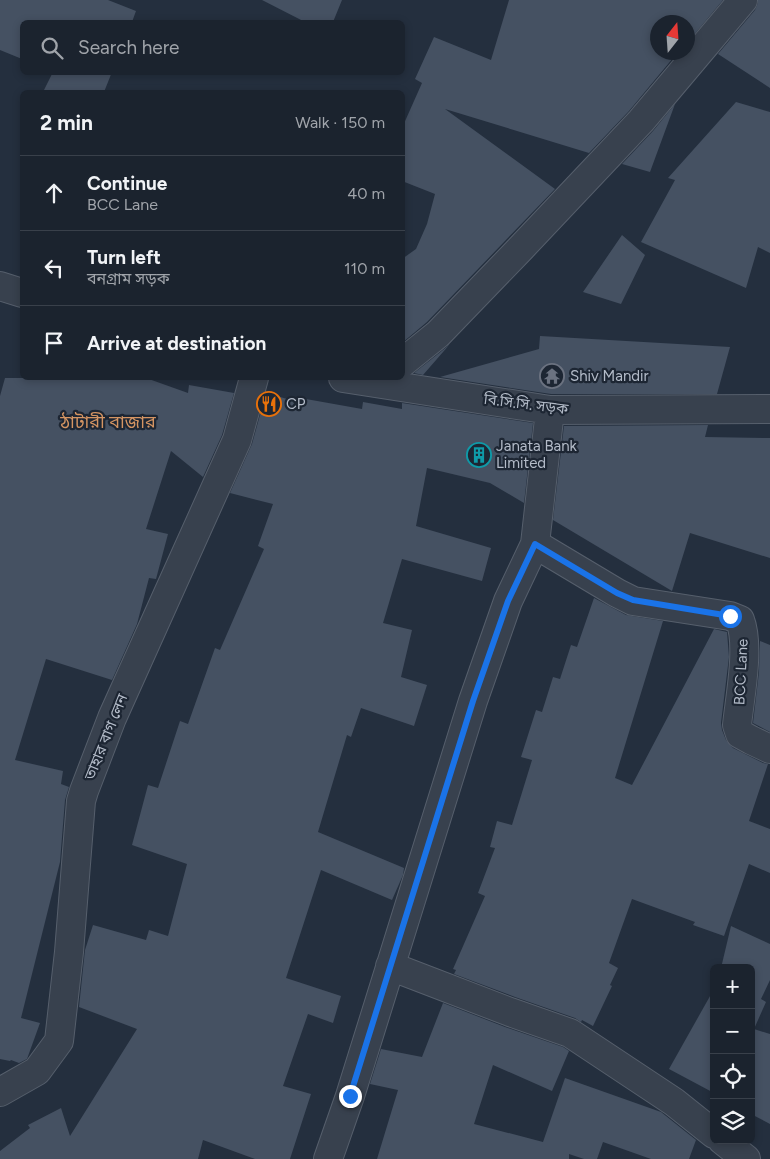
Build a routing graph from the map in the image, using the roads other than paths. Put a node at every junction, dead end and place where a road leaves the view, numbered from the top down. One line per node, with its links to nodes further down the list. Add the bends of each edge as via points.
1 (743, 0): 4 (street, via 634,128 438,334)
2 (0, 286): 3 (street)
3 (20, 292)
4 (405, 361)
5 (253, 380): 12 (street, তাহার বাগ লেন, via 238,440 112,718 84,791 59,1041 37,1071)
6 (364, 380): 8 (street, বি.সি.সি. সড়ক)
7 (770, 409): 8 (street, বি.সি.সি. সড়ক)
8 (550, 410): 9 (street)
9 (535, 544): 10 (street, BCC Lane, via 633,600 740,620 744,657 740,734); 11 (street, via 508,601 473,701)
10 (770, 749)
11 (390, 966): 13 (street, via 570,1033 674,1102); 15 (street)
12 (0, 1092)
13 (710, 1131)
14 (727, 1144): 16 (street)
15 (328, 1159)
16 (746, 1159)

